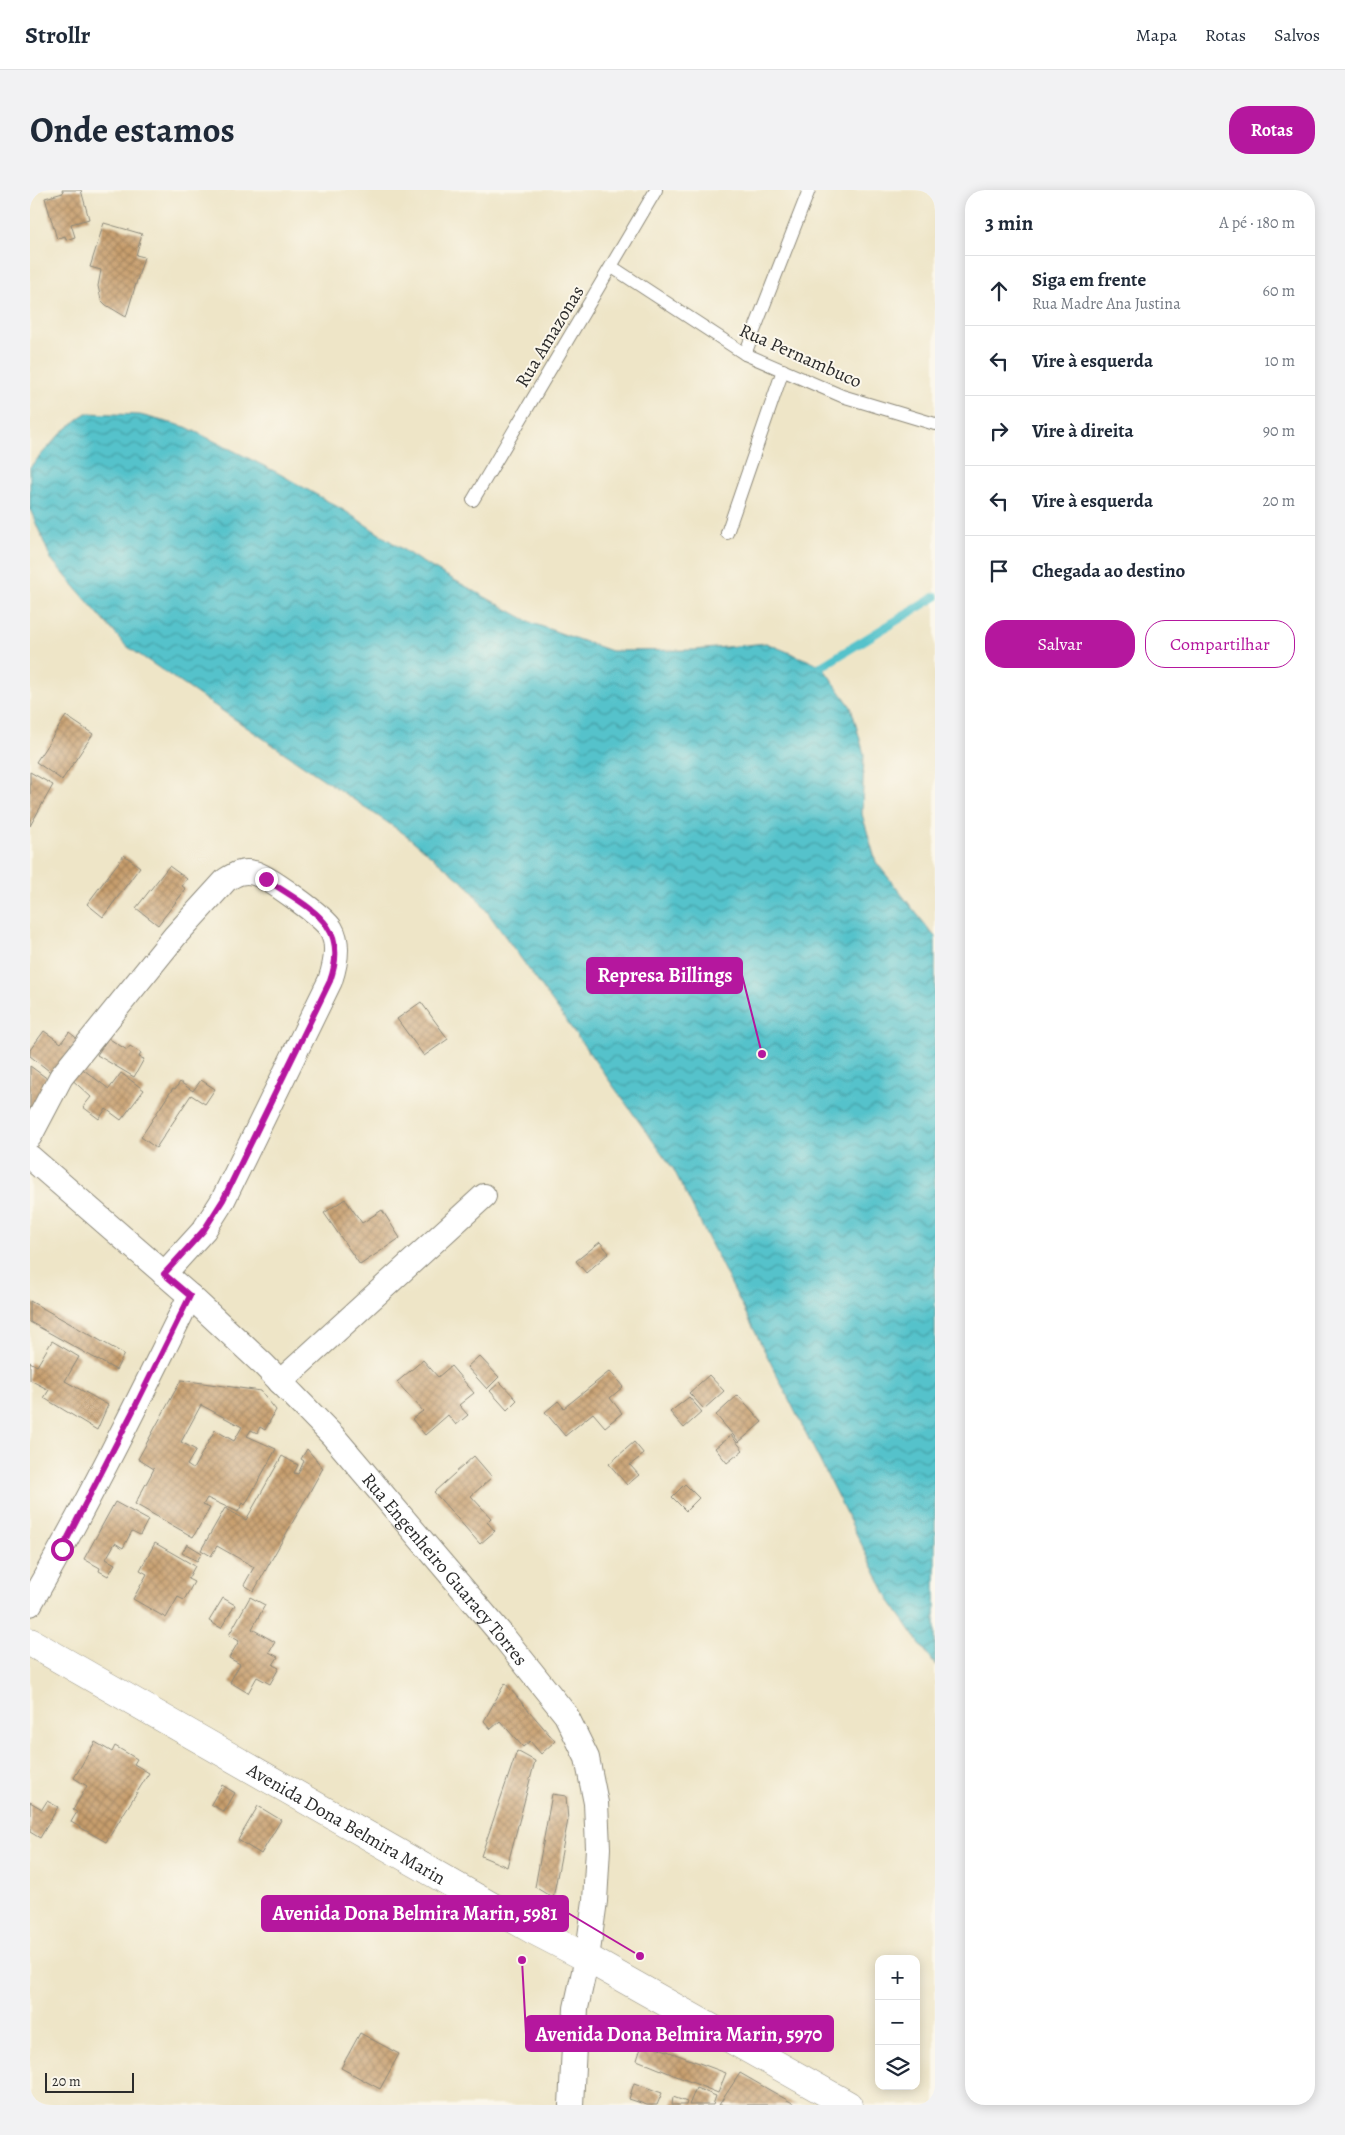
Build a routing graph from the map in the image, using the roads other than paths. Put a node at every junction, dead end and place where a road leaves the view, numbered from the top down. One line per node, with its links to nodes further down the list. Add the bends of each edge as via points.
1 (656, 190): 3 (lane, Rua Amazonas)
2 (809, 190): 4 (lane)
3 (612, 267): 4 (lane, Rua Pernambuco); 7 (lane, Rua Amazonas)
4 (745, 354): 5 (lane, Rua Pernambuco)
5 (783, 370): 6 (lane, Rua Pernambuco, via 842,396); 8 (lane)
6 (935, 424)
7 (473, 500)
8 (728, 533)
9 (30, 1136): 12 (street, via 61,1078 175,936 226,880 245,871 255,873 322,918 332,930 336,948 336,964 330,981 223,1200 204,1230)
10 (30, 1157): 12 (street, Rua Engenheiro Guaracy Torres)
11 (484, 1196): 14 (street)
12 (164, 1274): 13 (street, Rua Engenheiro Guaracy Torres)
13 (190, 1296): 14 (street, Rua Engenheiro Guaracy Torres); 15 (street, via 62,1549)
14 (280, 1382): 17 (street, Rua Engenheiro Guaracy Torres, via 333,1436 566,1715 587,1758 596,1803 595,1901)
15 (30, 1604)
16 (30, 1642): 17 (main road, Avenida Dona Belmira Marin)
17 (587, 1958): 18 (street, Rua Engenheiro Guaracy Torres, via 576,2008); 19 (main road, Avenida Dona Belmira Marin)
18 (571, 2105)
19 (848, 2105)

